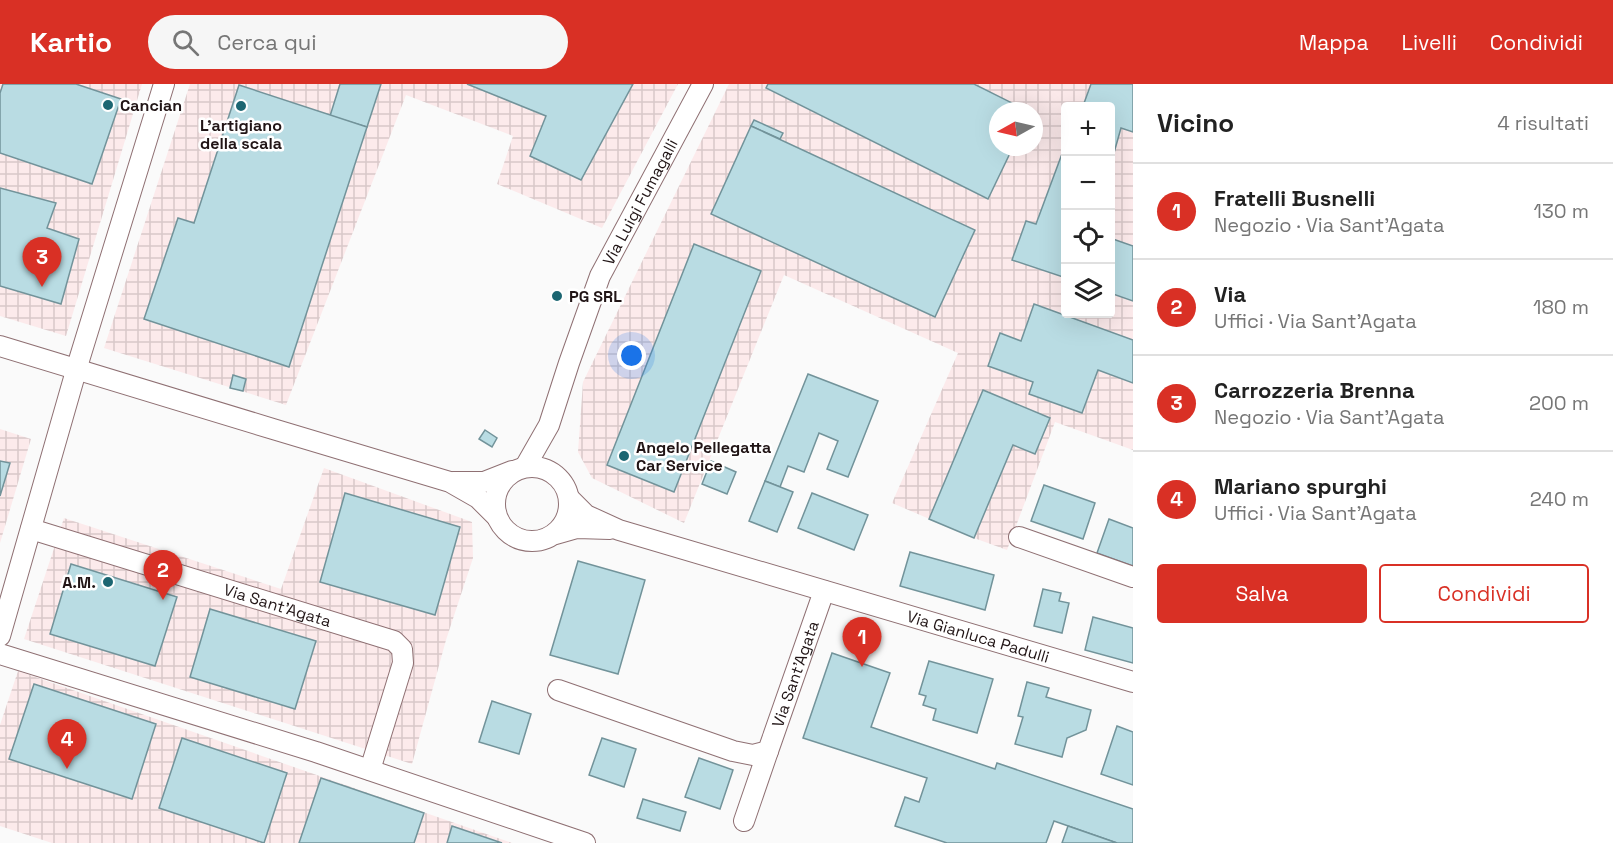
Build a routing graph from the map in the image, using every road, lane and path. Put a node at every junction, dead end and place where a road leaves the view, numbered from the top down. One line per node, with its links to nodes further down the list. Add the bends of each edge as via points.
1 (164, 84): 4 (street)
2 (703, 84): 5 (street, Via Luigi Fumagalli, via 600,276)
3 (0, 346): 4 (street)
4 (77, 370): 8 (street); 11 (street)
5 (549, 425): 6 (street, Via Luigi Fumagalli); 7 (street, Via Luigi Fumagalli)
6 (520, 468): 7 (street, via 532,466); 8 (street, via 484,482); 10 (street, via 505,477 495,494)
7 (553, 472): 9 (street)
8 (450, 482): 10 (street, via 477,498)
9 (569, 498): 12 (street, via 586,515); 13 (street, via 567,519)
10 (496, 516): 13 (street, via 514,538 533,542)
11 (31, 529): 17 (street); 23 (street, Via Sant'Agata, via 394,641 402,649 403,663)
12 (619, 530): 13 (street, via 577,528); 16 (street)
13 (556, 534)
14 (1019, 537): 15 (street)
15 (1133, 578)
16 (824, 591): 20 (street, Via Gianluca Padulli); 22 (street, Via Sant'Agata)
17 (3, 612): 18 (street)
18 (0, 636)
19 (0, 654): 23 (street)
20 (1133, 682)
21 (558, 690): 22 (street, via 733,751 753,755)
22 (768, 751): 24 (street, Via Sant'Agata)
23 (370, 770): 25 (street)
24 (744, 821)
25 (585, 843)

